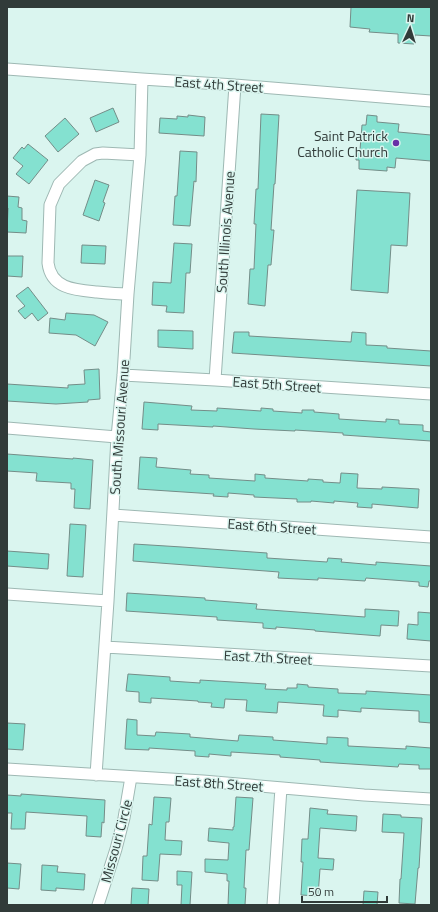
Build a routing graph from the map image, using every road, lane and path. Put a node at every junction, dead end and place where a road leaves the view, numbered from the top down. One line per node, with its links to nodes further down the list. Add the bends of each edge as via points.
1 (7, 69): 2 (street, East 4th Street)
2 (142, 79): 3 (street, East 4th Street); 5 (street, South Missouri Avenue)
3 (235, 85): 4 (street, East 4th Street); 8 (street, South Illinois Avenue)
4 (431, 101)
5 (140, 156): 6 (street, South Missouri Avenue); 6 (street, via 103,153 82,160 59,184 50,205 48,263 49,270 58,283 78,290)
6 (128, 294): 7 (street, South Missouri Avenue)
7 (123, 375): 8 (street, East 5th Street); 11 (street, South Missouri Avenue)
8 (215, 380): 9 (street, East 5th Street)
9 (431, 394)
10 (7, 428): 11 (street)
11 (117, 437): 12 (street, South Missouri Avenue)
12 (113, 515): 13 (street, East 6th Street); 15 (street, South Missouri Avenue)
13 (431, 537)
14 (7, 594): 15 (street)
15 (108, 601): 16 (street, South Missouri Avenue)
16 (105, 647): 17 (street, East 7th Street); 19 (street, South Missouri Avenue)
17 (431, 666)
18 (7, 769): 19 (street, East 8th Street)
19 (96, 775): 20 (street, East 8th Street)
20 (131, 777): 21 (street, East 8th Street); 23 (street, Missouri Circle, via 116,850)
21 (281, 788): 22 (street, East 8th Street); 24 (street)
22 (431, 799)
23 (98, 905)
24 (273, 905)

